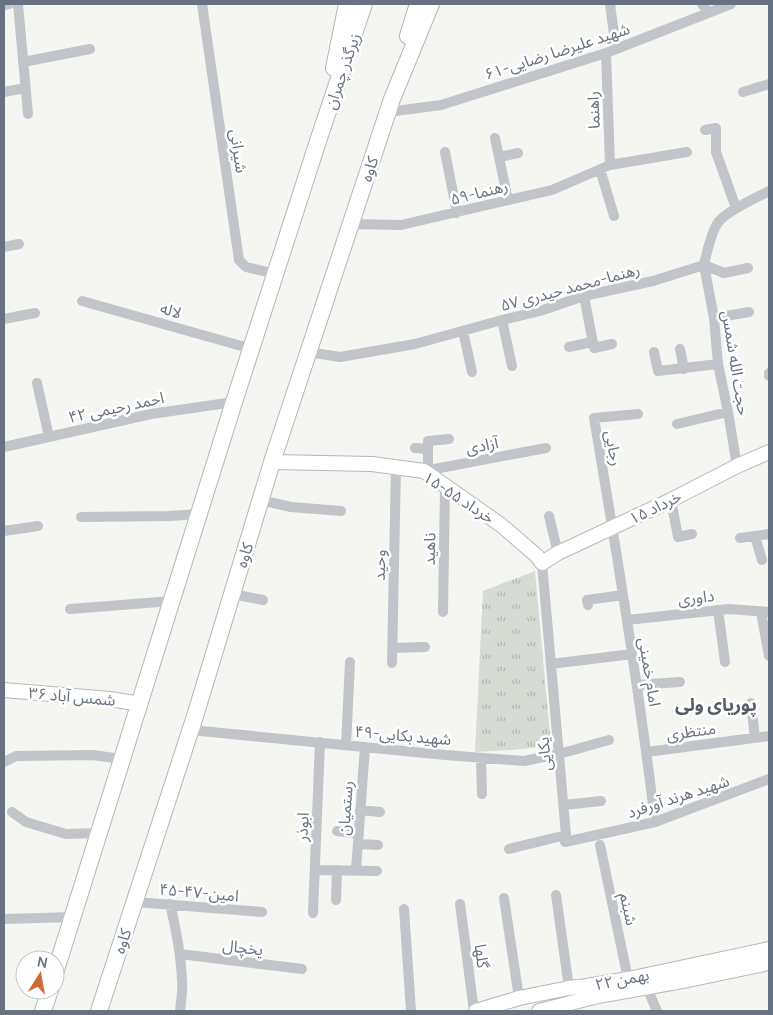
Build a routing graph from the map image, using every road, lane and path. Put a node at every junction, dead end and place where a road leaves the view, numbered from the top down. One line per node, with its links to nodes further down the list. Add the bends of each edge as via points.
1 (9, 4): 9 (street)
2 (18, 4): 14 (street)
3 (347, 4): 22 (main road)
4 (364, 4): 22 (main road, زیرگذر چمران)
5 (418, 4): 19 (main road, via 399,63)
6 (431, 4): 19 (main road)
7 (610, 4): 13 (street, راهنما)
8 (730, 4): 11 (street, ۶۱-شهید علیرضا رضایی)
9 (4, 5)
10 (202, 5): 39 (street, شیرانی, via 239,260 246,266)
11 (705, 8): 13 (street, ۶۱-شهید علیرضا رضایی)
12 (90, 49): 14 (street)
13 (611, 51): 19 (street, ۶۱-شهید علیرضا رضایی, via 440,105); 28 (street, راهنما)
14 (23, 62): 16 (street)
15 (769, 84): 18 (street)
16 (26, 88): 17 (street); 20 (street)
17 (4, 92)
18 (743, 92)
19 (390, 105): 34 (main road, کاوه)
20 (28, 114)
21 (705, 130): 31 (street, via 716,128 716,152)
22 (319, 138): 39 (main road)
23 (495, 138): 27 (street)
24 (445, 152): 32 (street)
25 (687, 152): 28 (street, ۵۹-رهنما)
26 (518, 153): 27 (street)
27 (500, 157): 30 (street)
28 (605, 167): 30 (street, ۵۹-رهنما, via 552,190); 33 (street, راهنما)
29 (769, 191): 31 (street)
30 (508, 200): 32 (street, ۵۹-رهنما)
31 (736, 208): 37 (street, via 718,222)
32 (457, 213): 34 (street, ۵۹-رهنما, via 401,225)
33 (614, 216)
34 (350, 224): 53 (main road, کاوه)
35 (19, 244): 36 (street)
36 (4, 247)
37 (704, 265): 38 (street, via 724,272); 40 (street, ۵۷ رهنما-محمد حیدری, via 653,281); 44 (street, حجت الله شمس)
38 (748, 268)
39 (276, 274): 51 (main road)
40 (584, 296): 46 (street, ۵۷ رهنما-محمد حیدری); 49 (street)
41 (82, 301): 51 (street, لاله)
42 (750, 312): 44 (street)
43 (35, 313): 45 (street)
44 (714, 318): 55 (street, حجت الله شمس)
45 (4, 319)
46 (502, 320): 47 (street, ۵۷ رهنما-محمد حیدری); 56 (street)
47 (463, 331): 53 (street, ۵۷ رهنما-محمد حیدری, via 415,344 340,357); 58 (street)
48 (612, 344): 49 (street)
49 (593, 345): 50 (street)
50 (570, 346)
51 (252, 349): 60 (main road)
52 (680, 349): 57 (street)
53 (308, 352): 71 (main road, کاوه)
54 (654, 352): 57 (street, via 658,372)
55 (718, 364): 57 (street); 61 (street, حجت الله شمس)
56 (512, 366)
57 (684, 368)
58 (472, 372)
59 (37, 383): 64 (street)
60 (234, 402): 64 (street, ۴۲ احمد رحیمی, via 151,414); 79 (main road)
61 (728, 412): 63 (street); 72 (street, حجت الله شمس)
62 (638, 414): 83 (street, رجایی, via 594,418)
63 (677, 424)
64 (50, 437): 66 (street, ۴۲ احمد رحیمی)
65 (448, 439): 69 (street, via 428,441)
66 (4, 447)
67 (415, 448): 69 (street)
68 (546, 448): 74 (street, آزادی)
69 (427, 449): 74 (street)
70 (769, 452): 72 (street, ۱۵ خرداد)
71 (272, 462): 73 (street, ۱۵-۵۵ خرداد, via 372,464); 76 (main road, کاوه)
72 (737, 466): 77 (street, ۱۵ خرداد)
73 (396, 468): 74 (street, ۱۵-۵۵ خرداد); 103 (street, وحید)
74 (426, 471): 75 (street, ۱۵-۵۵ خرداد)
75 (446, 486): 91 (street, ۱۵-۵۵ خرداد, via 501,525); 99 (street, ناهید)
76 (260, 500): 78 (street, via 291,507); 92 (main road, کاوه)
77 (671, 500): 83 (street, ۱۵ خرداد); 85 (street, via 678,537)
78 (341, 510)
79 (200, 514): 81 (street); 95 (main road)
80 (549, 516): 89 (street)
81 (81, 517)
82 (38, 526): 84 (street)
83 (612, 527): 89 (street, ۱۵ خرداد); 93 (street, امام خمینی)
84 (4, 531)
85 (692, 534)
86 (769, 534): 87 (street)
87 (755, 536): 88 (street); 90 (street)
88 (740, 538)
89 (558, 553): 91 (street, ۱۵ خرداد)
90 (762, 560)
91 (542, 563): 109 (street, یکایی)
92 (232, 594): 94 (street); 115 (main road, کاوه)
93 (623, 595): 96 (street, via 587,600); 101 (street, امام خمینی)
94 (263, 600)
95 (172, 601): 97 (street); 114 (main road)
96 (588, 605)
97 (70, 609)
98 (718, 610): 100 (street, داوری); 101 (street, داوری); 107 (street)
99 (443, 612)
100 (765, 612): 105 (street)
101 (627, 620): 104 (street, امام خمینی)
102 (425, 647): 103 (street)
103 (393, 648): 108 (street, وحید)
104 (632, 654): 109 (street); 111 (street, امام خمینی)
105 (769, 656)
106 (350, 662): 120 (street)
107 (725, 662)
108 (392, 663)
109 (550, 664): 123 (street, یکایی)
110 (680, 682): 111 (street)
111 (637, 685): 122 (street, امام خمینی)
112 (4, 690): 114 (street, شمس آباد ۳۶)
113 (751, 703): 117 (street)
114 (140, 704): 125 (main road)
115 (191, 730): 119 (street, ۴۹-شهید بکایی); 149 (main road, کاوه)
116 (769, 736): 117 (street, منتظری)
117 (755, 738): 122 (street, منتظری)
118 (609, 740): 123 (street, ۴۹-شهید بکایی)
119 (320, 742): 120 (street, ۴۹-شهید بکایی); 142 (street, ابوذر)
120 (346, 745): 121 (street, ۴۹-شهید بکایی)
121 (365, 747): 124 (street, ۴۹-شهید بکایی); 131 (street, رستمیان)
122 (647, 752): 134 (street, امام خمینی)
123 (559, 754): 124 (street, ۴۹-شهید بکایی, via 524,761); 130 (street, یکایی)
124 (481, 758): 128 (street)
125 (122, 760): 126 (street, via 92,755 16,756); 136 (main road)
126 (4, 762)
127 (769, 780): 134 (street, شهید هرند آورفرد)
128 (482, 794)
129 (601, 801): 130 (street)
130 (564, 805): 138 (street, یکایی)
131 (360, 810): 133 (street); 137 (street, رستمیان)
132 (12, 812): 136 (street, via 26,822 66,834)
133 (380, 812)
134 (655, 822): 138 (street, شهید هرند آورفرد)
135 (338, 831): 137 (street)
136 (99, 833): 155 (main road)
137 (358, 839): 139 (street); 144 (street, رستمیان)
138 (566, 839): 141 (street, شهید هرند آورفرد)
139 (378, 845)
140 (600, 845): 162 (street, شبنم)
141 (509, 849)
142 (315, 870): 143 (street); 154 (street, ابوذر)
143 (337, 870): 144 (street); 148 (street)
144 (356, 870): 145 (street)
145 (377, 871)
146 (556, 895): 163 (street)
147 (504, 898): 165 (street)
148 (336, 900)
149 (134, 902): 150 (street, ۴۵-۴۷-امین); 166 (main road, کاوه)
150 (170, 904): 153 (street, ۴۵-۴۷-امین); 159 (street)
151 (460, 904): 169 (street, گلها)
152 (404, 909): 168 (street)
153 (262, 912)
154 (313, 912)
155 (73, 917): 156 (street); 158 (main road)
156 (4, 919)
157 (769, 949): 162 (street, ۲۲ بهمن)
158 (62, 950)
159 (180, 954): 161 (street, یخچال); 167 (street)
160 (769, 963): 164 (street, ۲۲ بهمن)
161 (302, 969)
162 (628, 979): 163 (street, ۲۲ بهمن)
163 (569, 988): 165 (street, ۲۲ بهمن)
164 (647, 988): 170 (street, ۲۲ بهمن); 171 (street)
165 (519, 998): 169 (street, ۲۲ بهمن)
166 (99, 1011)
167 (180, 1011)
168 (411, 1011)
169 (475, 1011)
170 (539, 1011)
171 (657, 1011)

